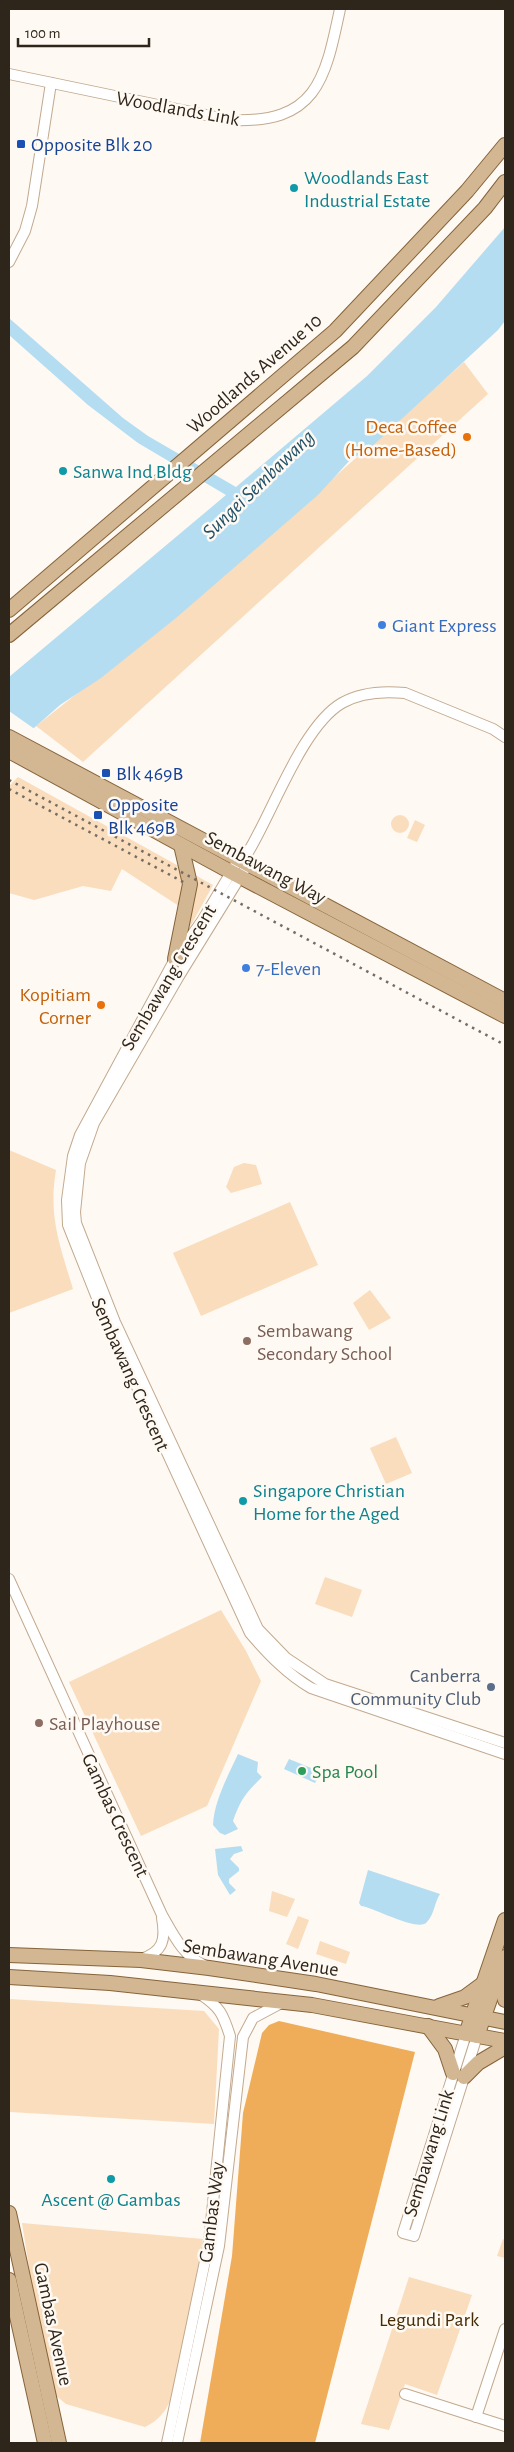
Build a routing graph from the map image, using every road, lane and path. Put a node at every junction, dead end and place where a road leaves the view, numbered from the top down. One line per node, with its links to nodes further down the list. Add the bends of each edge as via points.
1 (340, 9): 3 (street, Woodlands Link, via 325,71 314,90 296,108 276,116 252,121 230,120)
2 (9, 74): 3 (street, Woodlands Link)
3 (51, 83): 6 (street, via 32,206 26,231)
4 (505, 145): 7 (main road, Woodlands Avenue 10, via 467,191 334,331)
5 (505, 182): 8 (main road, via 485,208 353,347)
6 (9, 262)
7 (9, 610)
8 (9, 635)
9 (493, 729): 10 (street); 11 (street); 16 (street, Sembawang Crescent, via 405,693 376,693 342,703 325,717 308,740)
10 (505, 730)
11 (505, 736)
12 (9, 737): 14 (main road, Sembawang Way)
13 (9, 751): 14 (main road, Sembawang Way)
14 (35, 759): 15 (main road, Sembawang Way); 16 (main road, Sembawang Way)
15 (181, 845): 17 (main road, Sembawang Way); 18 (main road, via 190,884)
16 (245, 859): 17 (street, Sembawang Crescent); 19 (main road, Sembawang Way)
17 (235, 875): 18 (street, Sembawang Crescent); 20 (main road, Sembawang Way); 22 (street, Sembawang Crescent, via 94,1122 80,1163 76,1223 122,1338 258,1629 286,1658 325,1684)
18 (175, 958): 23 (street, Sembawang Crescent, via 97,1101 78,1138 73,1156 67,1200 68,1226 90,1282 250,1633 268,1654 298,1680 321,1693)
19 (505, 1001)
20 (505, 1016)
21 (9, 1579): 24 (street, Gambas Crescent)
22 (505, 1743)
23 (505, 1754)
24 (162, 1915): 28 (street, Gambas Crescent, via 162,1944 156,1953); 29 (street, Gambas Crescent, via 190,1957)
25 (505, 1920): 32 (main road)
26 (9, 1955): 28 (main road, Sembawang Avenue)
27 (505, 1957): 30 (main road)
28 (140, 1960): 29 (main road, Sembawang Avenue)
29 (209, 1968): 36 (main road, Sembawang Avenue)
30 (499, 1975): 34 (main road); 37 (main road)
31 (9, 1977): 33 (main road, Sembawang Avenue)
32 (484, 1982): 36 (main road, via 465,1997); 37 (main road)
33 (196, 1992): 35 (main road, Sembawang Avenue); 52 (street, Gambas Way, via 222,2013 230,2036 210,2242)
34 (505, 2000)
35 (284, 2002): 39 (main road, Sembawang Avenue); 53 (street, Gambas Way, via 253,2018 243,2037 219,2246)
36 (437, 2006): 37 (main road, Sembawang Avenue)
37 (479, 2015): 38 (main road, Sembawang Avenue); 40 (main road)
38 (505, 2022)
39 (428, 2026): 40 (main road, Sembawang Avenue); 43 (main road)
40 (472, 2035): 41 (main road, Sembawang Avenue); 43 (street, Sembawang Link)
41 (505, 2041)
42 (505, 2047): 43 (main road)
43 (459, 2075): 43 (street, Sembawang Link, via 414,2236 403,2233)
44 (9, 2213): 51 (main road, Gambas Avenue)
45 (9, 2280): 50 (main road, Gambas Avenue)
46 (505, 2329): 48 (street)
47 (405, 2394): 48 (street)
48 (476, 2417): 49 (street)
49 (505, 2426)
50 (45, 2443)
51 (59, 2443)
52 (167, 2443)
53 (177, 2443)

